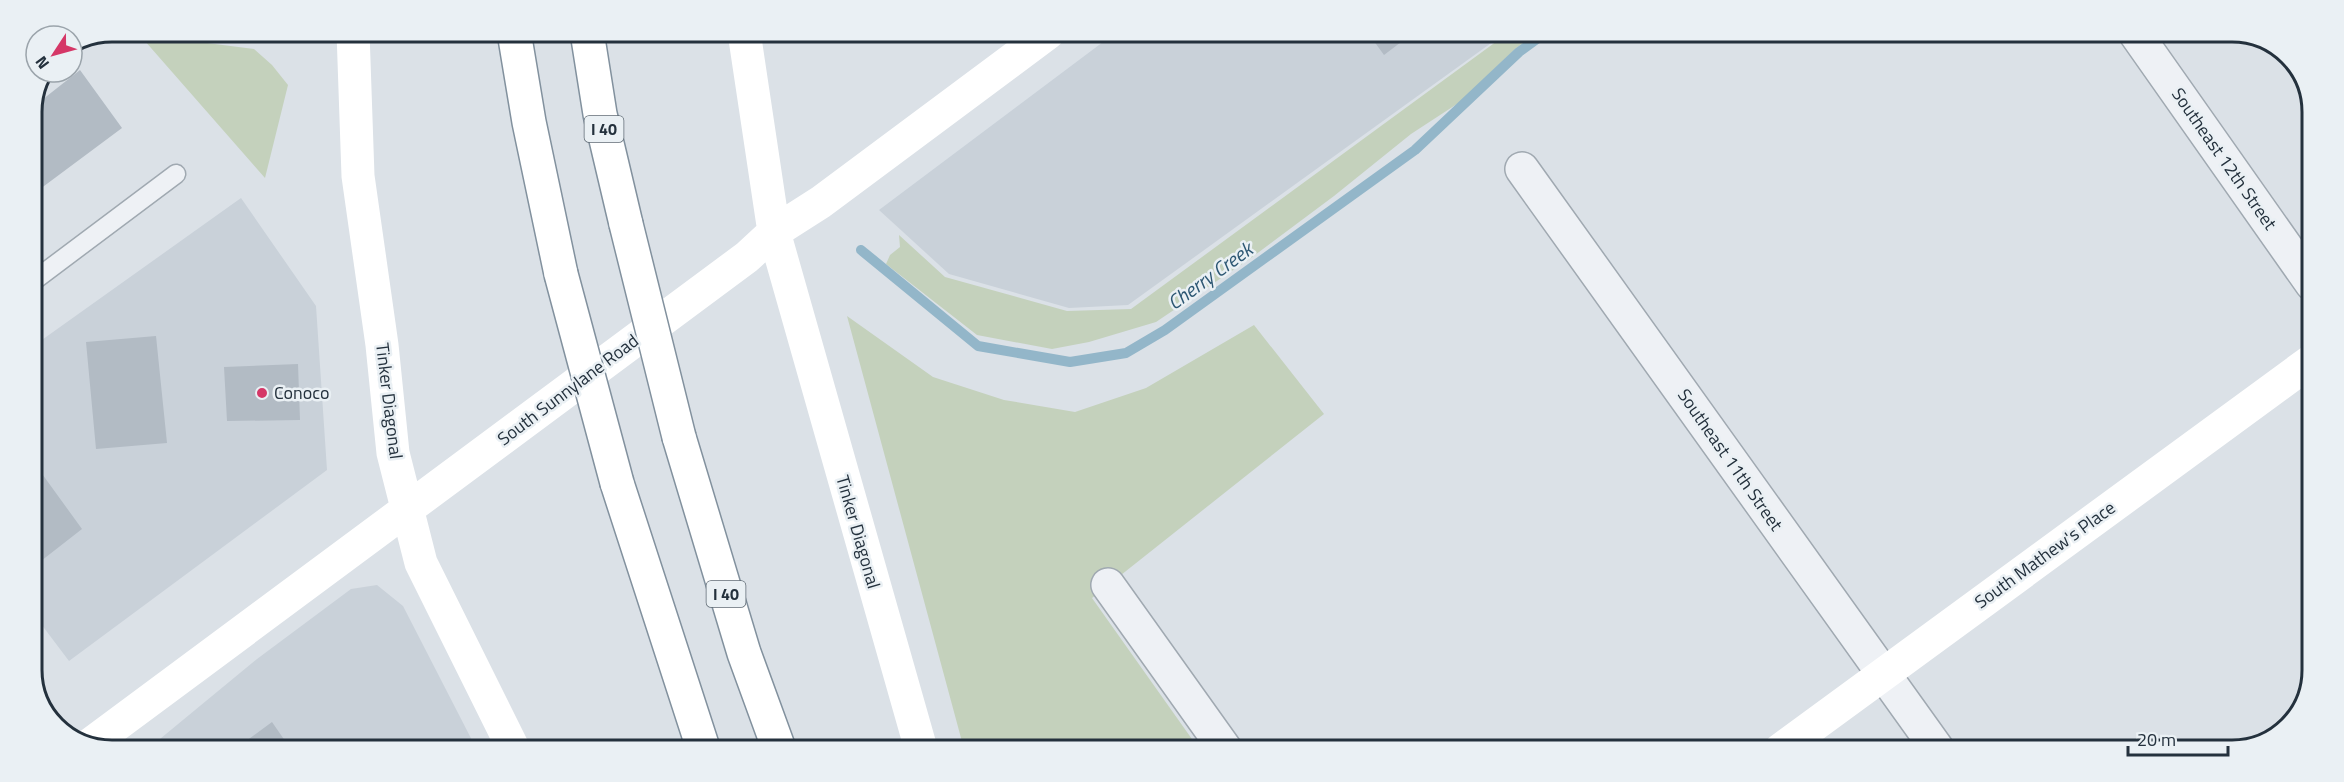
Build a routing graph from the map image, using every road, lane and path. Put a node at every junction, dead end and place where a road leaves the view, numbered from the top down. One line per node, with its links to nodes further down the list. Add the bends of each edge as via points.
1 (353, 42): 13 (main road, Tinker Diagonal, via 358,176 393,453)
2 (516, 42): 18 (main road, bridge, via 561,274 617,483)
3 (589, 42): 19 (main road, I 40, bridge, via 600,114 679,437 744,653)
4 (746, 42): 9 (main road, Tinker Diagonal)
5 (1036, 42): 9 (main road, South Sunnylane Road)
6 (2142, 42): 10 (street, Southeast 12th Street)
7 (1522, 169): 15 (street, Southeast 11th Street)
8 (176, 174): 11 (lane)
9 (774, 232): 13 (main road, South Sunnylane Road, via 747,257); 20 (main road, Tinker Diagonal)
10 (2302, 270)
11 (42, 274)
12 (2302, 368): 15 (main road, South Mathew's Place)
13 (408, 508): 16 (main road, South Sunnylane Road); 17 (main road, Tinker Diagonal, via 421,563)
14 (1108, 585): 21 (street)
15 (1882, 674): 22 (main road, South Mathew's Place); 23 (street, Southeast 11th Street)
16 (98, 738)
17 (509, 740)
18 (700, 740)
19 (776, 740)
20 (918, 740)
21 (1219, 740)
22 (1793, 740)
23 (1931, 740)

